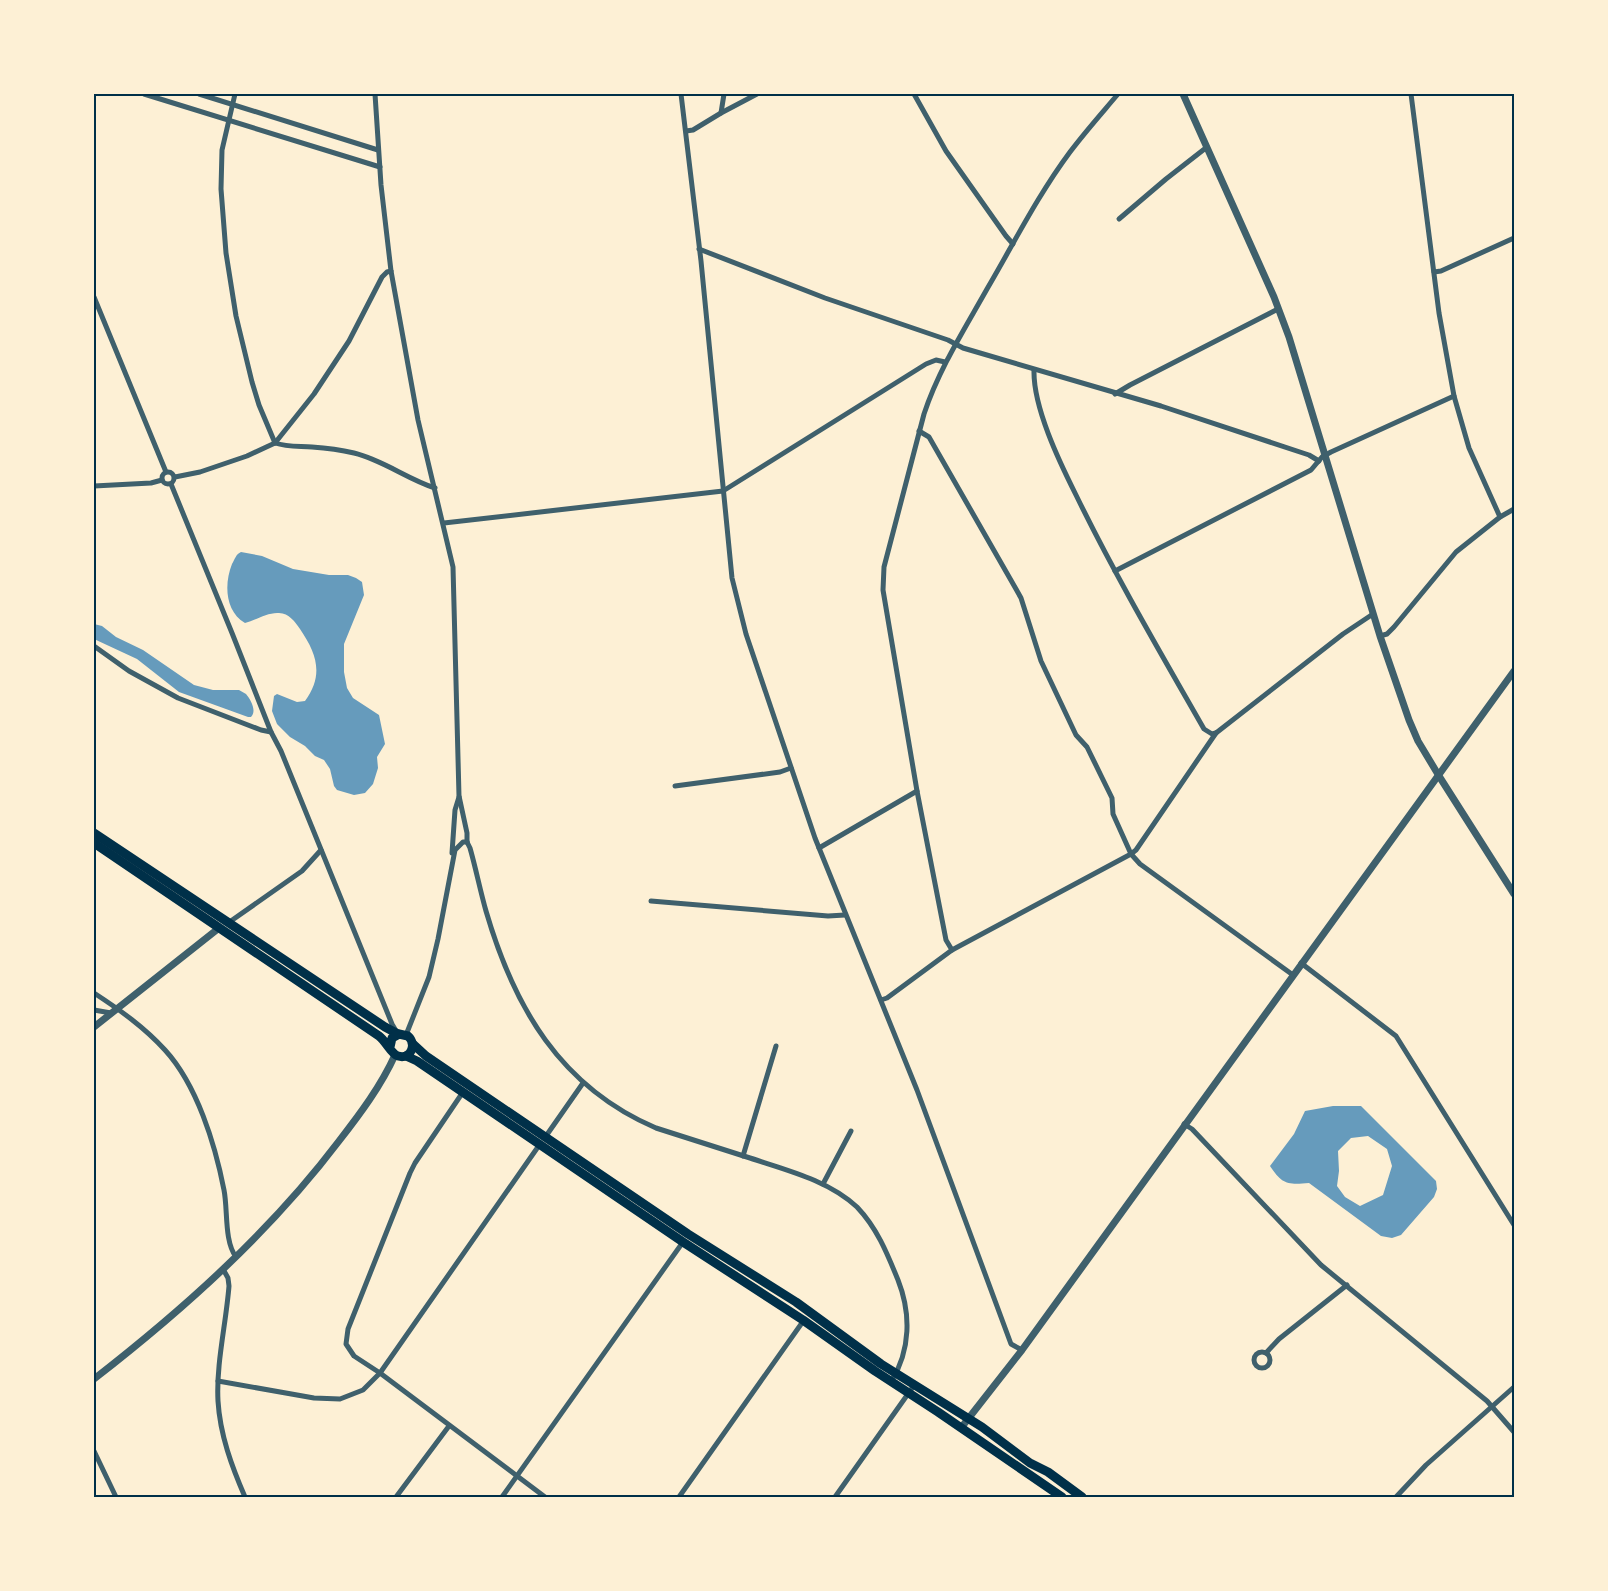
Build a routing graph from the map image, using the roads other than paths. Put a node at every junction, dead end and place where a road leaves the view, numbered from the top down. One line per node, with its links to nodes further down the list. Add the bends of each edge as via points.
1 (144, 94): 14 (street)
2 (198, 94): 12 (street)
3 (235, 94): 12 (street)
4 (375, 94): 17 (street)
5 (681, 94): 15 (street)
6 (724, 94): 13 (street)
7 (757, 94): 13 (street)
8 (914, 94): 21 (street, via 946,149)
9 (1118, 94): 21 (street, via 1070,152)
10 (1183, 94): 16 (street)
11 (1411, 94): 24 (street)
12 (232, 104): 14 (street); 17 (street)
13 (721, 113): 15 (street, via 694,130)
14 (228, 120): 18 (street); 33 (street, via 222,150 221,189 231,286 252,382)
15 (686, 131): 22 (street)
16 (1207, 147): 19 (street); 26 (street)
17 (378, 150): 18 (street)
18 (380, 167): 23 (street)
19 (1119, 219)
20 (1514, 238): 24 (street)
21 (1013, 244): 27 (street)
22 (699, 249): 27 (street); 42 (street)
23 (391, 271): 33 (street, via 382,277 348,341 314,394); 41 (street, via 409,376)
24 (1434, 272): 31 (street)
25 (94, 298): 36 (street)
26 (1278, 308): 30 (street); 34 (street)
27 (955, 344): 28 (street); 29 (street)
28 (945, 362): 32 (street); 42 (street, via 936,360 926,364)
29 (1034, 370): 30 (street); 46 (street, via 1036,393 1054,450)
30 (1116, 394): 35 (street, via 1309,455)
31 (1454, 396): 34 (street); 44 (street, via 1468,448)
32 (919, 431): 56 (street, via 882,584); 64 (street, via 929,437 1021,598 1041,661 1076,735 1087,747 1112,798 1113,814)
33 (274, 443): 37 (street, via 247,456); 41 (street, via 356,453)
34 (1325, 455): 35 (street); 47 (street)
35 (1318, 461): 46 (street, via 1311,470)
36 (166, 472): 37 (street, via 172,472); 38 (street)
37 (175, 477): 39 (street)
38 (162, 480): 39 (street); 40 (street)
39 (171, 484): 51 (street)
40 (94, 486)
41 (435, 488): 45 (street)
42 (723, 491): 45 (street); 53 (street, via 738,606)
43 (1514, 509): 44 (street)
44 (1500, 517): 48 (street, via 1456,552 1394,627)
45 (444, 523): 57 (street, via 453,567)
46 (1115, 571): 52 (street, via 1204,729)
47 (1374, 614): 48 (street); 52 (street)
48 (1380, 636): 54 (street, via 1409,720)
49 (94, 646): 51 (street, via 129,671 178,698)
50 (1514, 671): 54 (street)
51 (271, 732): 63 (street)
52 (1216, 733): 64 (street)
53 (791, 768): 55 (street); 62 (street)
54 (1439, 776): 66 (street); 72 (street)
55 (675, 786)
56 (917, 791): 62 (street); 71 (street, via 946,940)
57 (460, 796): 58 (street); 60 (street, via 467,833)
58 (452, 832): 60 (street, via 453,838); 65 (street)
59 (94, 833): 69 (main road)
60 (465, 842): 65 (street, via 455,850); 85 (street, via 470,848 486,912 513,986 538,1031)
61 (94, 843): 70 (main road)
62 (819, 848): 68 (street)
63 (322, 850): 69 (street, via 302,871); 80 (street, via 392,1024)
64 (1131, 854): 71 (street); 73 (street, via 1140,864)
65 (452, 860): 80 (street, via 429,977)
66 (1514, 894)
67 (651, 901): 68 (street)
68 (845, 915): 75 (street)
69 (228, 923): 70 (street); 80 (main road, via 385,1027)
70 (220, 928): 76 (street); 83 (main road, via 379,1036)
71 (952, 950): 75 (street)
72 (1301, 964): 73 (street); 92 (street, via 1396,1036)
73 (1293, 975): 87 (street)
74 (94, 993): 76 (street)
75 (881, 1000): 99 (street, via 1011,1344)
76 (118, 1008): 78 (street); 94 (street, via 167,1052 193,1094 218,1160 230,1248)
77 (94, 1010): 78 (street)
78 (112, 1013): 79 (street)
79 (94, 1027)
80 (401, 1034): 81 (main road, via 411,1039); 83 (main road, via 392,1038)
81 (413, 1044): 84 (main road); 89 (main road)
82 (776, 1046): 90 (street)
83 (393, 1051): 84 (main road, via 401,1057); 94 (street, via 385,1076 320,1165 285,1208)
84 (406, 1056): 86 (main road)
85 (583, 1083): 89 (street); 90 (street, via 606,1102 637,1120)
86 (463, 1092): 89 (main road); 101 (street, via 412,1168 348,1329 346,1344 354,1356)
87 (1184, 1124): 96 (street, via 1321,1265); 99 (street)
88 (851, 1131): 91 (street)
89 (543, 1140): 93 (main road); 101 (street)
90 (743, 1156): 91 (street)
91 (823, 1184): 102 (street, via 851,1202 872,1225 885,1247 908,1312 903,1356)
92 (1514, 1225)
93 (686, 1238): 97 (main road); 98 (main road); 116 (street)
94 (236, 1257): 95 (street)
95 (223, 1269): 103 (street); 104 (street, via 229,1286)
96 (1347, 1286): 100 (street); 109 (street)
97 (810, 1311): 98 (street); 102 (main road)
98 (804, 1320): 105 (main road); 123 (street)
99 (1022, 1350): 111 (street)
100 (1266, 1352)
101 (380, 1373): 104 (street, via 363,1390 340,1399 314,1398); 112 (street)
102 (897, 1373): 105 (street); 106 (main road)
103 (94, 1379)
104 (218, 1381): 119 (street, via 220,1424)
105 (891, 1382): 108 (main road)
106 (914, 1384): 108 (street); 111 (main road)
107 (1514, 1387): 109 (street)
108 (908, 1393): 110 (main road); 124 (street)
109 (1492, 1406): 114 (street); 127 (street, via 1426,1465)
110 (938, 1412): 111 (main road); 113 (main road)
111 (968, 1419): 113 (street); 117 (main road)
112 (449, 1426): 116 (street); 120 (street)
113 (961, 1428): 125 (main road)
114 (1514, 1432)
115 (94, 1451): 118 (street)
116 (517, 1476): 121 (street); 122 (street)
117 (1067, 1488): 125 (street); 126 (main road)
118 (116, 1497)
119 (245, 1497)
120 (396, 1497)
121 (502, 1497)
122 (545, 1497)
123 (679, 1497)
124 (835, 1497)
125 (1060, 1497)
126 (1082, 1497)
127 (1396, 1497)

